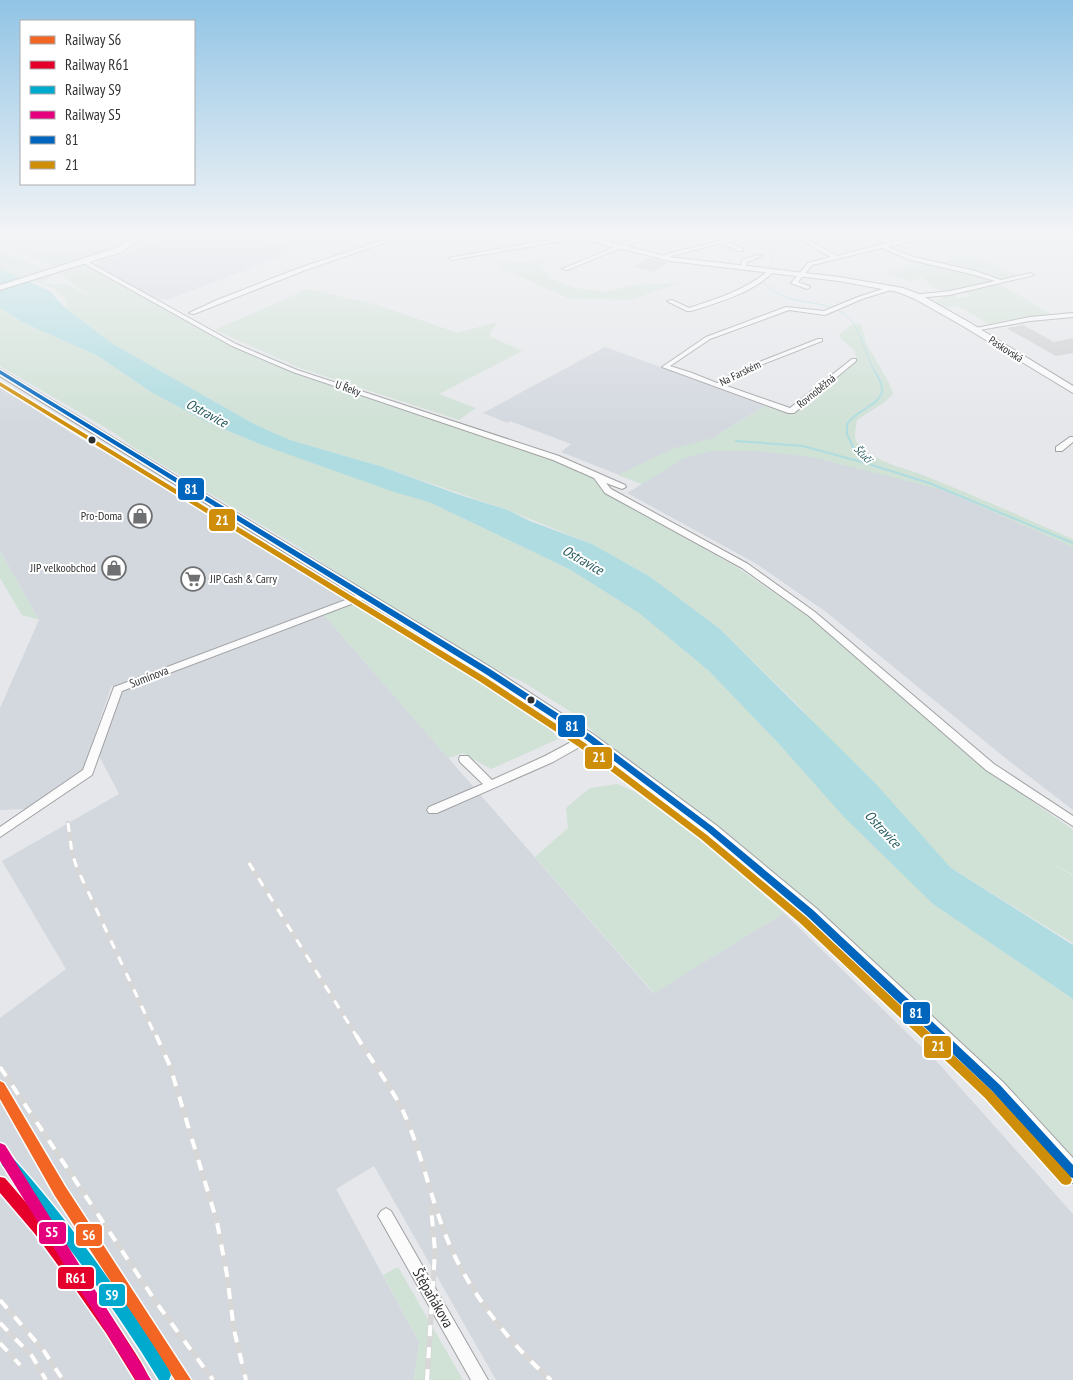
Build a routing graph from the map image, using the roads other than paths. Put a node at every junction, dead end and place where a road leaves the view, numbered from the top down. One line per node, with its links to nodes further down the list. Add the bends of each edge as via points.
1 (147, 296): 19 (street, U Řeky, via 234,345 295,371 556,458)
2 (233, 296): 9 (street)
3 (728, 296): 7 (street, via 689,310)
4 (865, 296): 15 (street, Na Farském, via 822,313 788,308 708,338 665,368)
5 (915, 296): 8 (main road, Paskovská)
6 (940, 296): 8 (street)
7 (670, 301)
8 (927, 302): 11 (main road, Paskovská)
9 (192, 313)
10 (1073, 315): 11 (street)
11 (974, 329): 16 (main road, Paskovská)
12 (820, 340): 15 (street, Na Farském, via 750,367)
13 (854, 360): 15 (street, Rovnoběžná, via 792,411)
14 (0, 372): 21 (main road)
15 (718, 386)
16 (1073, 390)
17 (1073, 439): 18 (street)
18 (1059, 449)
19 (597, 476): 20 (street, U Řeky); 26 (street, via 608,491 745,566 805,609 990,767)
20 (622, 487)
21 (364, 596): 22 (main road); 27 (street, Sumínova, via 118,689 88,772)
22 (588, 737): 24 (street, via 549,760); 28 (main road, via 710,829 810,913 996,1088)
23 (464, 759): 24 (street)
24 (491, 785): 25 (street)
25 (433, 810)
26 (1073, 822)
27 (0, 833)
28 (1073, 1173)
29 (386, 1216): 30 (street, Štěpaňákova)
30 (480, 1380)

